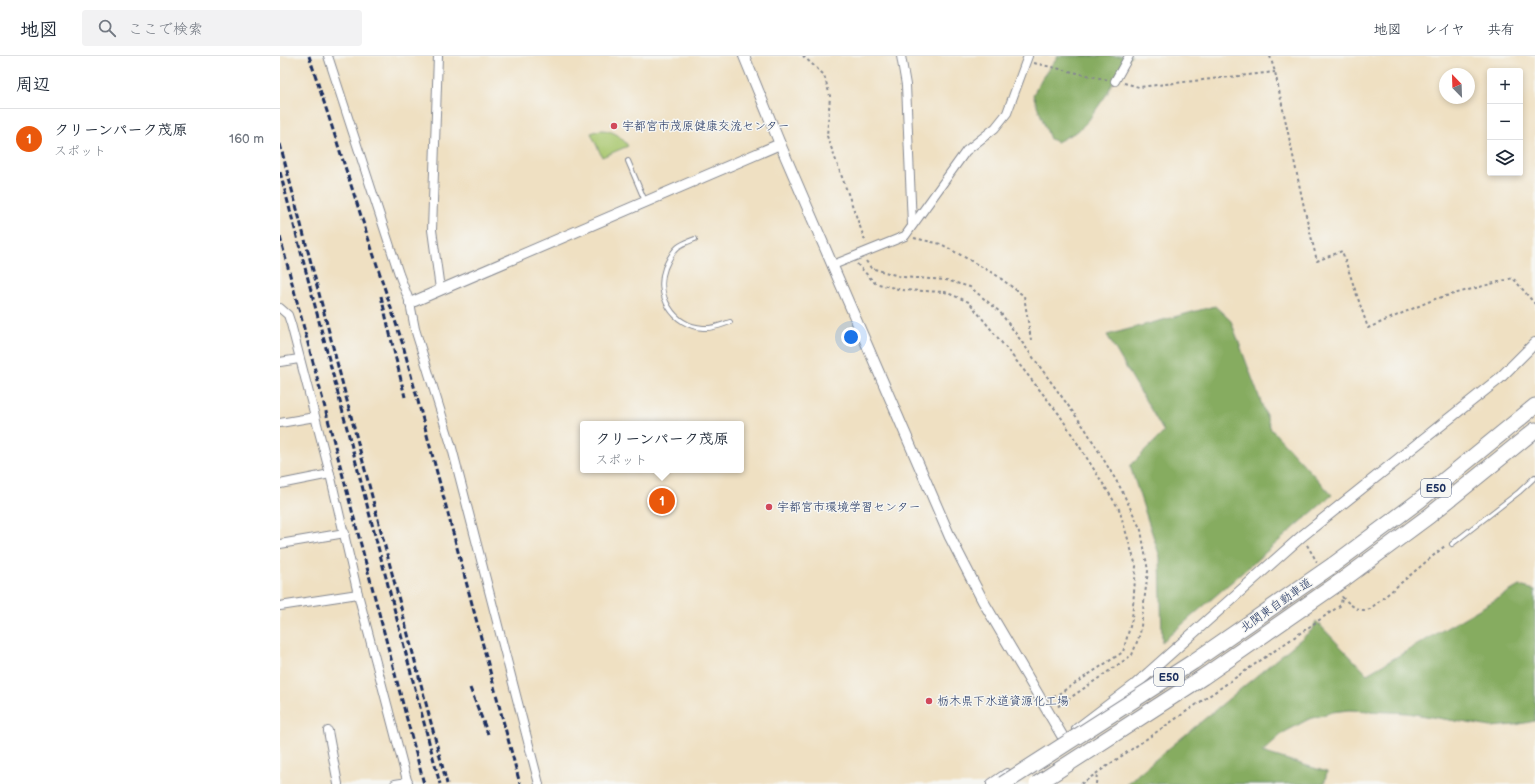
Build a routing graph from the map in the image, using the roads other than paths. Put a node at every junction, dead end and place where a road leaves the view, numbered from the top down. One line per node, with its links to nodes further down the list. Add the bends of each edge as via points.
1 (328, 56): 15 (street)
2 (438, 56): 14 (street, via 432,230)
3 (744, 56): 8 (street)
4 (901, 56): 11 (street, via 906,85)
5 (1128, 56): 7 (street)
6 (1027, 59): 11 (street, via 1007,114 995,128 966,151)
7 (1115, 81)
8 (780, 144): 10 (street); 13 (street)
9 (628, 161): 10 (lane)
10 (646, 202): 14 (street)
11 (912, 225): 13 (street, via 904,236)
12 (695, 238): 17 (lane, via 679,247 668,260 662,280 664,300 676,316 692,325 711,328)
13 (833, 265): 34 (street, via 950,537 983,601)
14 (440, 290): 15 (street)
15 (410, 303): 38 (street, via 415,329 452,448)
16 (280, 308): 19 (street, via 290,320)
17 (730, 322)
18 (1535, 343): 34 (street, via 1500,378 1302,536 1135,685)
19 (300, 359): 20 (street); 22 (street)
20 (280, 362)
21 (1535, 406): 40 (highway, 北関東自動車道 / E50, bridge, via 1420,500 1333,565 1193,662)
22 (315, 417): 23 (street); 25 (street)
23 (280, 423)
24 (1535, 430): 41 (highway, 北関東自動車道 / E50, bridge, via 1429,516 1344,579 1203,677)
25 (330, 474): 27 (street); 28 (street)
26 (1535, 478): 30 (lane)
27 (280, 484)
28 (345, 533): 29 (street); 31 (street)
29 (280, 544)
30 (1452, 544)
31 (358, 594): 32 (street); 35 (street)
32 (280, 606)
33 (328, 732): 36 (street)
34 (1064, 739): 39 (street)
35 (408, 783): 37 (street)
36 (338, 784)
37 (395, 784)
38 (539, 784)
39 (992, 784)
40 (1003, 784)
41 (1037, 784)

